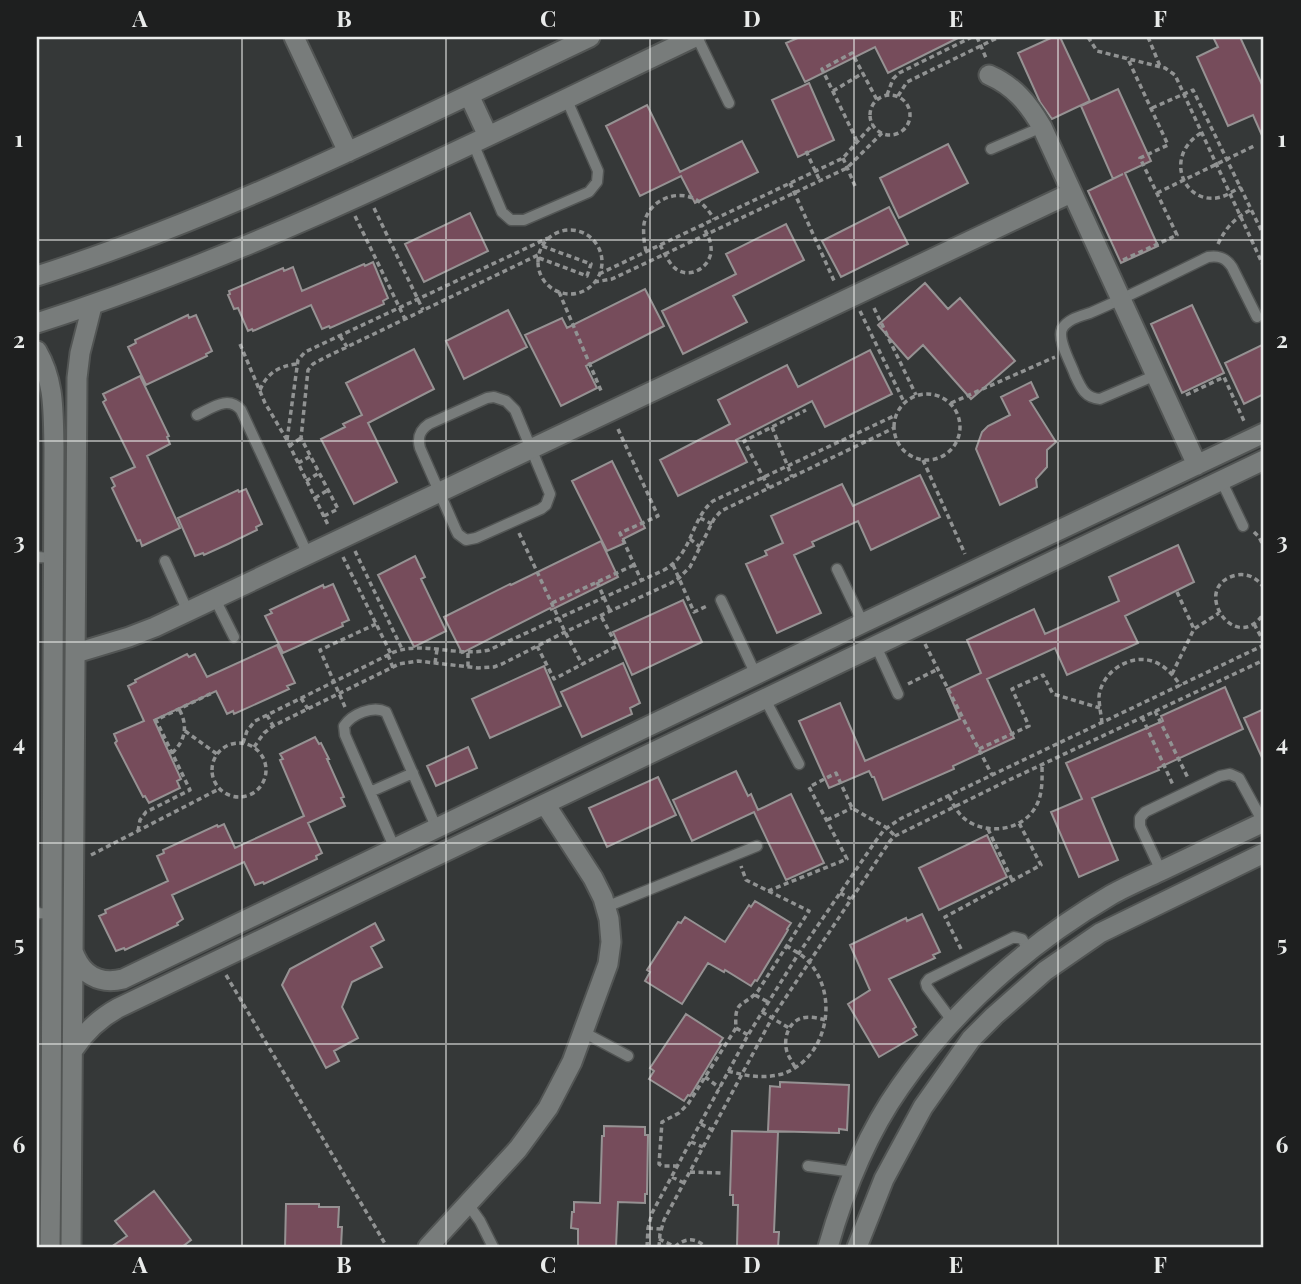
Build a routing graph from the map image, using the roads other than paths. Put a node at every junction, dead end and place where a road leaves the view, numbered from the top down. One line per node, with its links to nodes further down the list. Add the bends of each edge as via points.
1 (294, 37): 11 (street)
2 (590, 37): 5 (street)
3 (696, 37): 6 (street); 7 (lane)
4 (989, 75): 8 (street, via 1007,83)
5 (469, 94): 9 (street); 11 (street)
6 (566, 99): 9 (street); 9 (lane, via 598,171 589,192 524,220 512,220 502,212)
7 (729, 103)
8 (1041, 127): 10 (lane); 12 (street)
9 (480, 139): 15 (street, via 348,202)
10 (991, 149)
11 (348, 152): 13 (street, via 203,214)
12 (1071, 193): 14 (street); 24 (street)
13 (37, 276)
14 (1121, 300): 16 (lane, via 1215,256 1228,261); 19 (street); 19 (lane, via 1065,324 1060,335 1083,391 1100,399)
15 (92, 306): 17 (street); 23 (street, via 80,354)
16 (1257, 317)
17 (37, 323)
18 (37, 351): 22 (street, via 52,389)
19 (1156, 375): 26 (street)
20 (197, 415): 30 (lane, via 227,402 241,410)
21 (1258, 436): 26 (street)
22 (54, 447): 23 (street); 31 (street)
23 (78, 449): 40 (street)
24 (531, 449): 28 (street); 28 (lane, via 549,489 541,509 466,540 458,534); 28 (lane, via 516,410 500,398 487,398 429,424 418,442)
25 (1264, 460): 27 (street)
26 (1197, 465): 37 (street)
27 (1221, 480): 29 (lane); 39 (street)
28 (439, 493): 30 (street)
29 (1243, 526)
30 (308, 555): 34 (street)
31 (45, 558): 41 (street)
32 (165, 561): 36 (lane)
33 (837, 569): 37 (lane)
34 (215, 599): 36 (street); 38 (lane)
35 (721, 600): 42 (lane)
36 (188, 612): 40 (street)
37 (863, 622): 42 (street)
38 (234, 637)
39 (876, 646): 43 (lane); 44 (street)
40 (76, 653): 59 (street)
41 (45, 671): 58 (street, via 49,820)
42 (756, 675): 50 (street)
43 (897, 692)
44 (765, 699): 45 (lane); 48 (street)
45 (799, 764)
46 (413, 773): 47 (lane); 47 (lane, via 386,712 374,709 350,719 344,730); 50 (lane)
47 (370, 792): 53 (lane)
48 (545, 804): 57 (street, via 593,878); 62 (street)
49 (1264, 822): 51 (street); 56 (lane, via 1242,782 1230,774 1220,776 1139,818)
50 (437, 829): 53 (street)
51 (1226, 840): 55 (street); 56 (street)
52 (757, 845): 57 (lane)
53 (395, 849): 61 (street)
54 (1264, 853): 55 (street)
55 (1238, 865): 76 (street, via 1091,939 1045,971 971,1039 902,1142)
56 (1161, 871): 60 (street, via 1078,915)
57 (606, 907): 64 (street, via 611,942 608,964)
58 (45, 914): 67 (street, via 48,1109)
59 (73, 951): 61 (street, via 82,969 107,981); 65 (street)
60 (1029, 951): 63 (street); 63 (lane, via 1022,939 1014,937 929,979 927,988)
61 (161, 962): 62 (street)
62 (170, 984): 65 (street, via 107,1014)
63 (953, 1021): 69 (street, via 899,1088)
64 (583, 1032): 66 (lane); 70 (street, via 548,1108)
65 (73, 1050): 72 (street)
66 (628, 1056)
67 (44, 1155): 71 (street)
68 (808, 1166): 69 (lane)
69 (854, 1172): 75 (street)
70 (468, 1204): 73 (street); 74 (lane)
71 (50, 1247)
72 (71, 1247)
73 (428, 1247)
74 (494, 1247)
75 (828, 1247)
76 (857, 1247)

